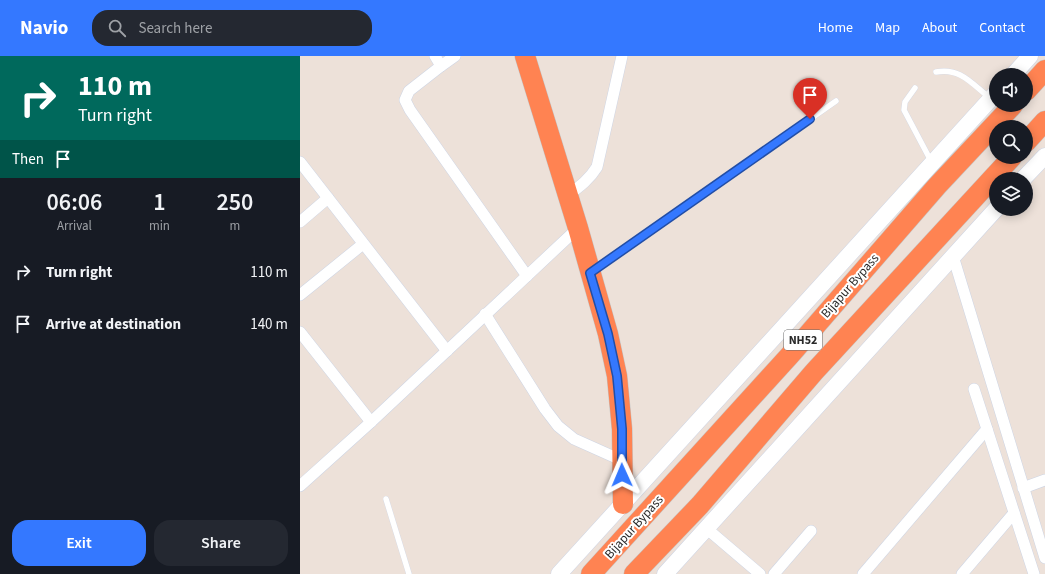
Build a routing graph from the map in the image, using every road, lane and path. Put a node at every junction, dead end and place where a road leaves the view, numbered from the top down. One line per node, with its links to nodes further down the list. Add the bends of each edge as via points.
1 (434, 56): 6 (street)
2 (455, 56): 6 (street)
3 (525, 56): 23 (highway)
4 (622, 56): 23 (street, via 597,167 585,183)
5 (1030, 56): 7 (street)
6 (441, 66): 31 (street, via 408,91 405,100)
7 (1019, 68)
8 (1045, 70): 10 (highway)
9 (936, 72): 12 (lane, via 946,70 960,74)
10 (1033, 83)
11 (915, 88): 20 (lane, via 905,102 904,110)
12 (989, 93)
13 (989, 100): 20 (street)
14 (836, 101): 30 (lane)
15 (1006, 112): 51 (highway, Bijapur Bypass / NH52)
16 (1045, 121): 17 (highway)
17 (1033, 134)
18 (1045, 157): 22 (street)
19 (300, 162): 24 (street)
20 (932, 163): 44 (street)
21 (1006, 164): 52 (highway, NH52, via 814,372 700,505)
22 (1031, 172)
23 (567, 196): 27 (highway)
24 (328, 198): 26 (street); 28 (street)
25 (990, 216): 29 (street)
26 (300, 222)
27 (578, 228): 30 (highway); 31 (street)
28 (363, 244): 32 (street); 35 (street)
29 (953, 256): 42 (street); 46 (street)
30 (590, 273): 39 (highway, via 617,376 622,429)
31 (527, 276): 33 (street)
32 (300, 294)
33 (485, 314): 35 (street); 39 (street, via 558,426 574,439)
34 (300, 332): 37 (street)
35 (447, 351): 37 (street)
36 (974, 389): 38 (street)
37 (371, 422): 41 (street)
38 (987, 430): 45 (street); 56 (street)
39 (621, 460): 44 (highway)
40 (1045, 480): 42 (street)
41 (300, 486)
42 (1022, 488): 48 (street)
43 (386, 499): 49 (lane)
44 (623, 504): 50 (street)
45 (1014, 513): 57 (street); 58 (street)
46 (706, 528): 53 (street); 54 (street)
47 (811, 531): 55 (street)
48 (1045, 558)
49 (409, 574)
50 (559, 574)
51 (591, 574)
52 (634, 574)
53 (665, 574)
54 (760, 574)
55 (774, 574)
56 (863, 574)
57 (962, 574)
58 (1034, 574)

